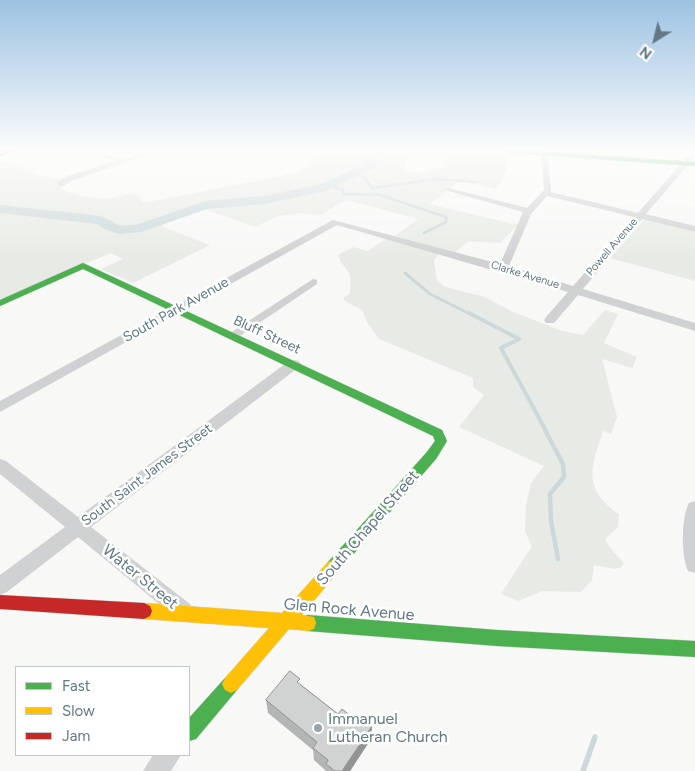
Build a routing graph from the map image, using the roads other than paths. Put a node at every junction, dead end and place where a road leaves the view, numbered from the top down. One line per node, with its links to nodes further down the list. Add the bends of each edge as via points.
1 (548, 187): 4 (street)
2 (666, 187): 6 (street, Powell Avenue)
3 (450, 190): 5 (street)
4 (546, 193): 5 (street); 6 (street)
5 (529, 210): 9 (street)
6 (639, 215): 8 (street); 11 (street, Powell Avenue)
7 (354, 226): 9 (street, Clarke Avenue); 13 (street, South Park Avenue, via 332,223)
8 (695, 229)
9 (503, 268): 11 (street, Clarke Avenue)
10 (313, 282): 16 (street)
11 (575, 290): 14 (street, Powell Avenue); 15 (street, Clarke Avenue)
12 (0, 303): 13 (street, Bluff Street, via 83,266)
13 (176, 310): 16 (street, Bluff Street); 18 (street, South Park Avenue)
14 (550, 320)
15 (695, 327)
16 (233, 335): 17 (street, Bluff Street)
17 (294, 364): 19 (street, Bluff Street); 22 (street, South Saint James Street)
18 (0, 407)
19 (438, 432): 27 (street, South Chapel Street, via 441,441 431,456)
20 (0, 465): 22 (street, Water Street)
21 (695, 508): 23 (street, via 692,529)
22 (78, 527): 24 (street, South Saint James Street); 26 (street, Water Street)
23 (695, 565)
24 (0, 586)
25 (0, 602): 26 (street, Glen Rock Avenue)
26 (186, 614): 27 (street, Glen Rock Avenue)
27 (286, 621): 28 (street, Glen Rock Avenue, via 496,638); 29 (street, South Chapel Street)
28 (695, 649)
29 (190, 731)
30 (168, 756): 31 (street)
31 (155, 771)

